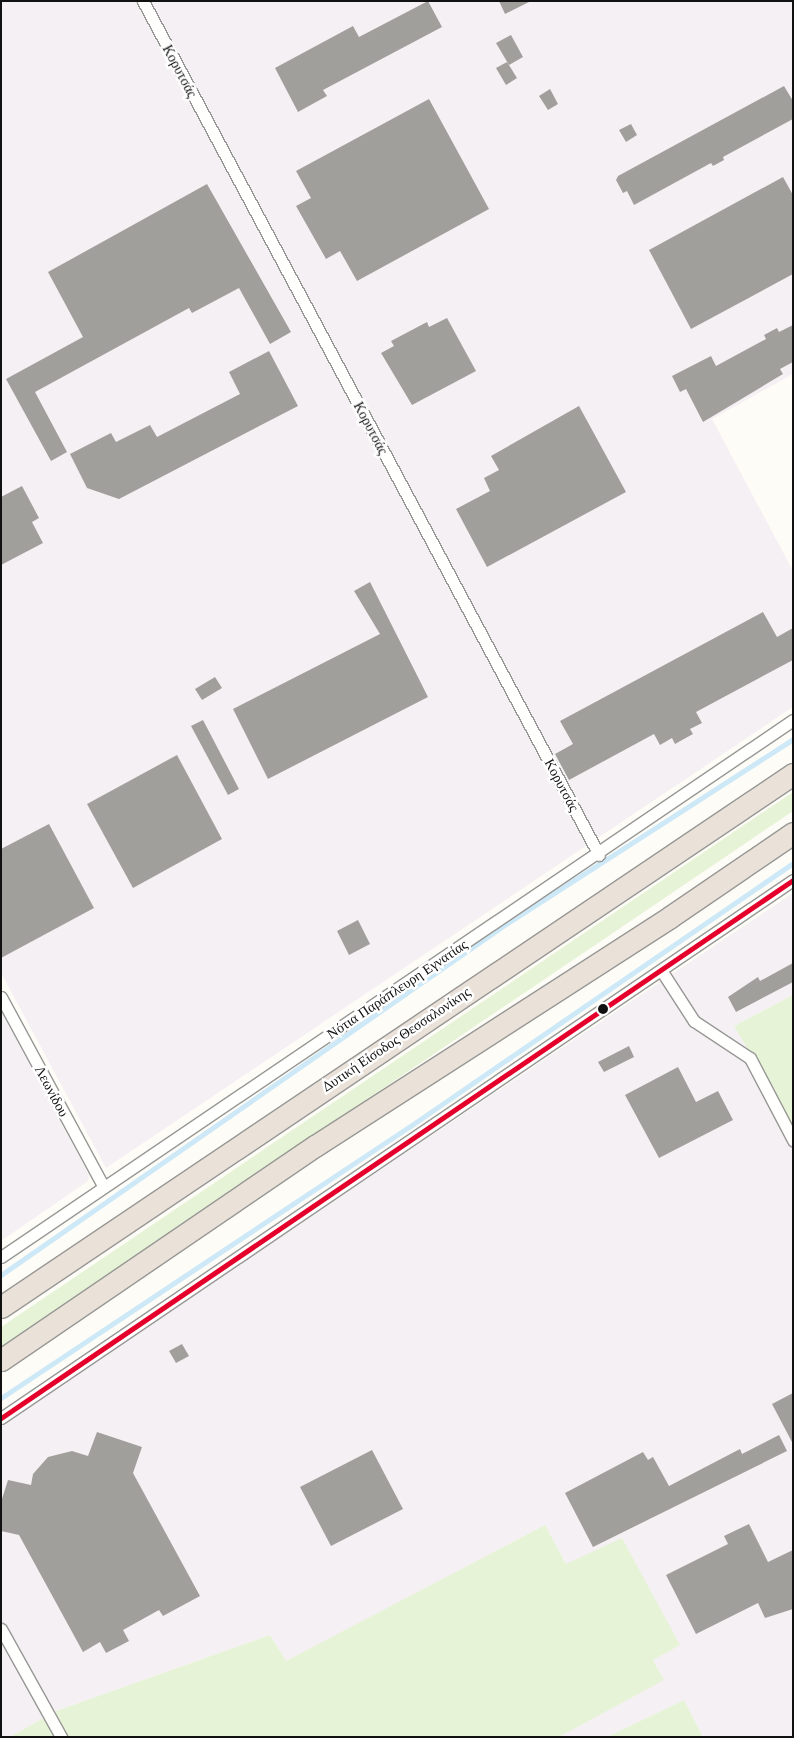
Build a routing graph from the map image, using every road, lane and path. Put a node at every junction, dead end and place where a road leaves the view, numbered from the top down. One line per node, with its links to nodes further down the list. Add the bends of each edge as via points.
1 (143, 1): 5 (street, Κορυτσάς)
2 (793, 720): 5 (street, Νότια Παράπλευρη Εγνατίας)
3 (793, 774): 12 (highway, Δυτική Είσοδος Θεσσαλονίκης)
4 (793, 833): 13 (highway, via 670,917 315,1146)
5 (599, 854): 10 (street, Νότια Παράπλευρη Εγνατίας)
6 (793, 880): 7 (street)
7 (661, 970): 9 (street, via 694,1021 750,1058); 14 (street)
8 (1, 997): 10 (street, Λεωνίδου)
9 (793, 1140)
10 (103, 1186): 11 (street, Νότια Παράπλευρη Εγνατίας)
11 (1, 1258)
12 (1, 1307)
13 (1, 1360)
14 (1, 1418)
15 (1, 1629): 16 (street)
16 (61, 1737)

